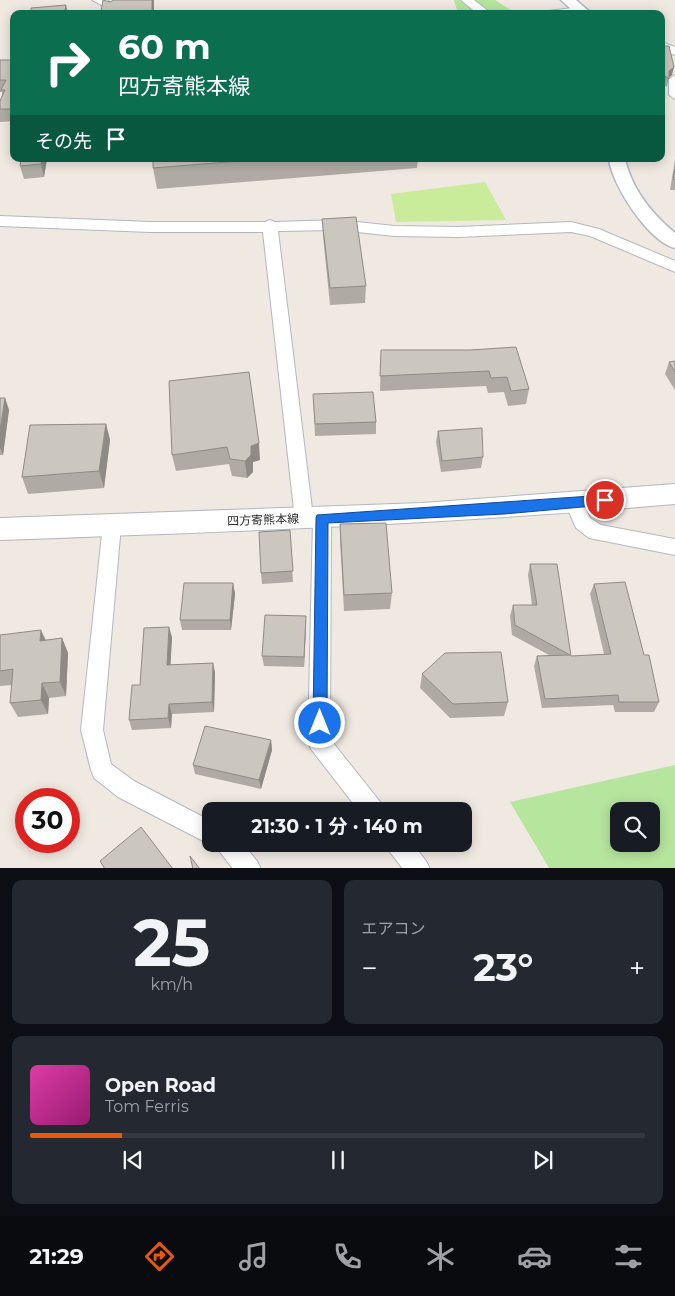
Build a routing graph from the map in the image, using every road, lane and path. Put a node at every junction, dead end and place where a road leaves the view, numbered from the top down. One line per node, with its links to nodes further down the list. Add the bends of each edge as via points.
1 (98, 0): 5 (street)
2 (123, 0): 5 (street)
3 (466, 0): 6 (street)
4 (568, 0): 7 (street)
5 (112, 10)
6 (480, 10)
7 (580, 10)
8 (675, 79): 9 (street)
9 (675, 96)
10 (617, 162): 13 (street, via 634,200 657,229)
11 (0, 221): 12 (street, via 150,227)
12 (270, 225): 14 (street, via 339,225 394,231 458,232 571,227 594,232); 17 (street)
13 (675, 242)
14 (675, 267)
15 (675, 494): 16 (main road, 四方寄熊本線)
16 (574, 503): 17 (main road, 四方寄熊本線); 20 (street, via 583,523 596,532)
17 (313, 518): 18 (main road, 四方寄熊本線); 21 (street, via 320,742)
18 (112, 525): 19 (main road, 四方寄熊本線); 22 (street, via 92,730 102,770 126,789)
19 (0, 529)
20 (675, 547)
21 (366, 802)
22 (202, 828)
23 (235, 852): 25 (street)
24 (405, 852): 26 (street)
25 (249, 868)
26 (418, 868)

